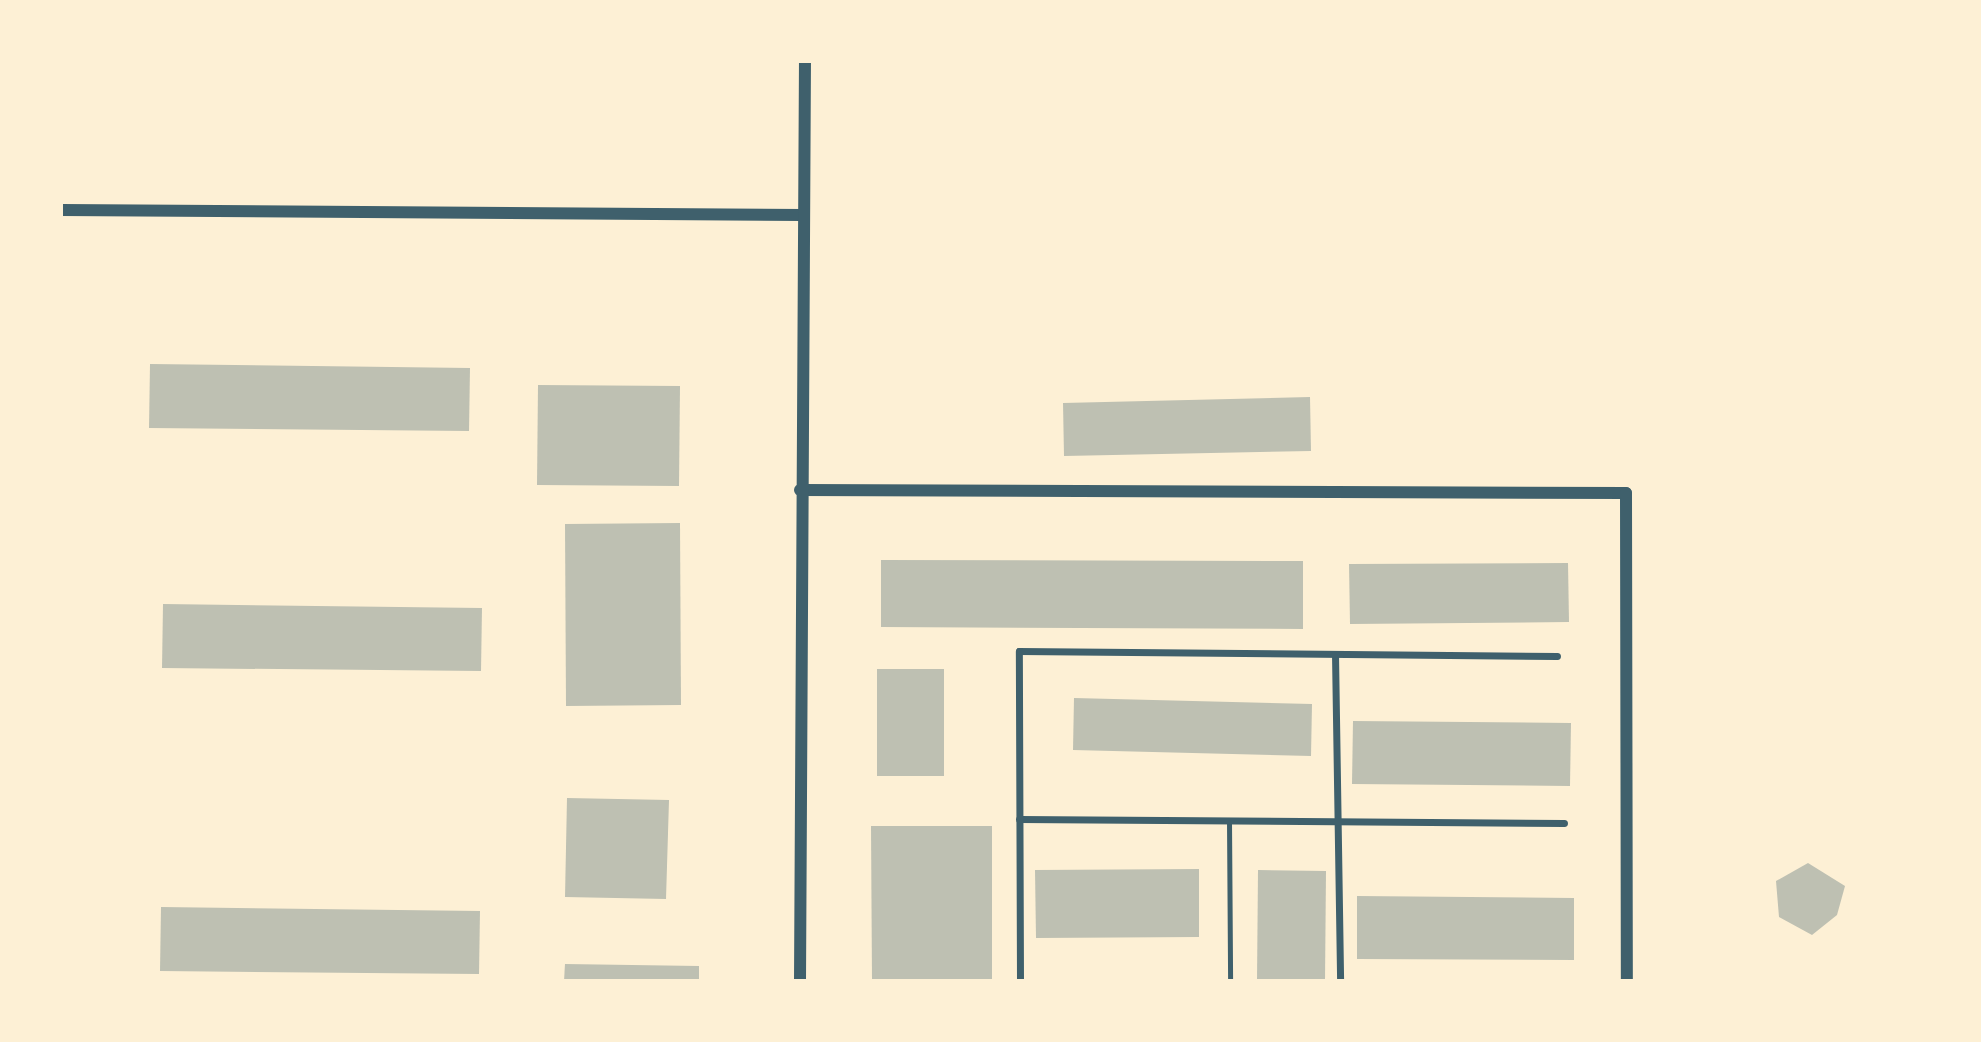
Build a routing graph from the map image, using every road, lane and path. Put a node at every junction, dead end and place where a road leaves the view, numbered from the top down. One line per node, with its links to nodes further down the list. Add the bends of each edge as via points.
1 (805, 61): 3 (street)
2 (61, 210): 3 (street)
3 (803, 215): 4 (street)
4 (800, 490): 11 (street); 15 (street, via 1626,493)
5 (1335, 654): 6 (street); 7 (street, via 1019,651); 9 (street)
6 (1557, 656)
7 (1019, 819): 8 (street); 12 (street)
8 (1229, 821): 9 (street); 13 (lane)
9 (1337, 821): 10 (street); 14 (street)
10 (1564, 823)
11 (800, 981)
12 (1020, 981)
13 (1230, 981)
14 (1340, 981)
15 (1627, 981)

